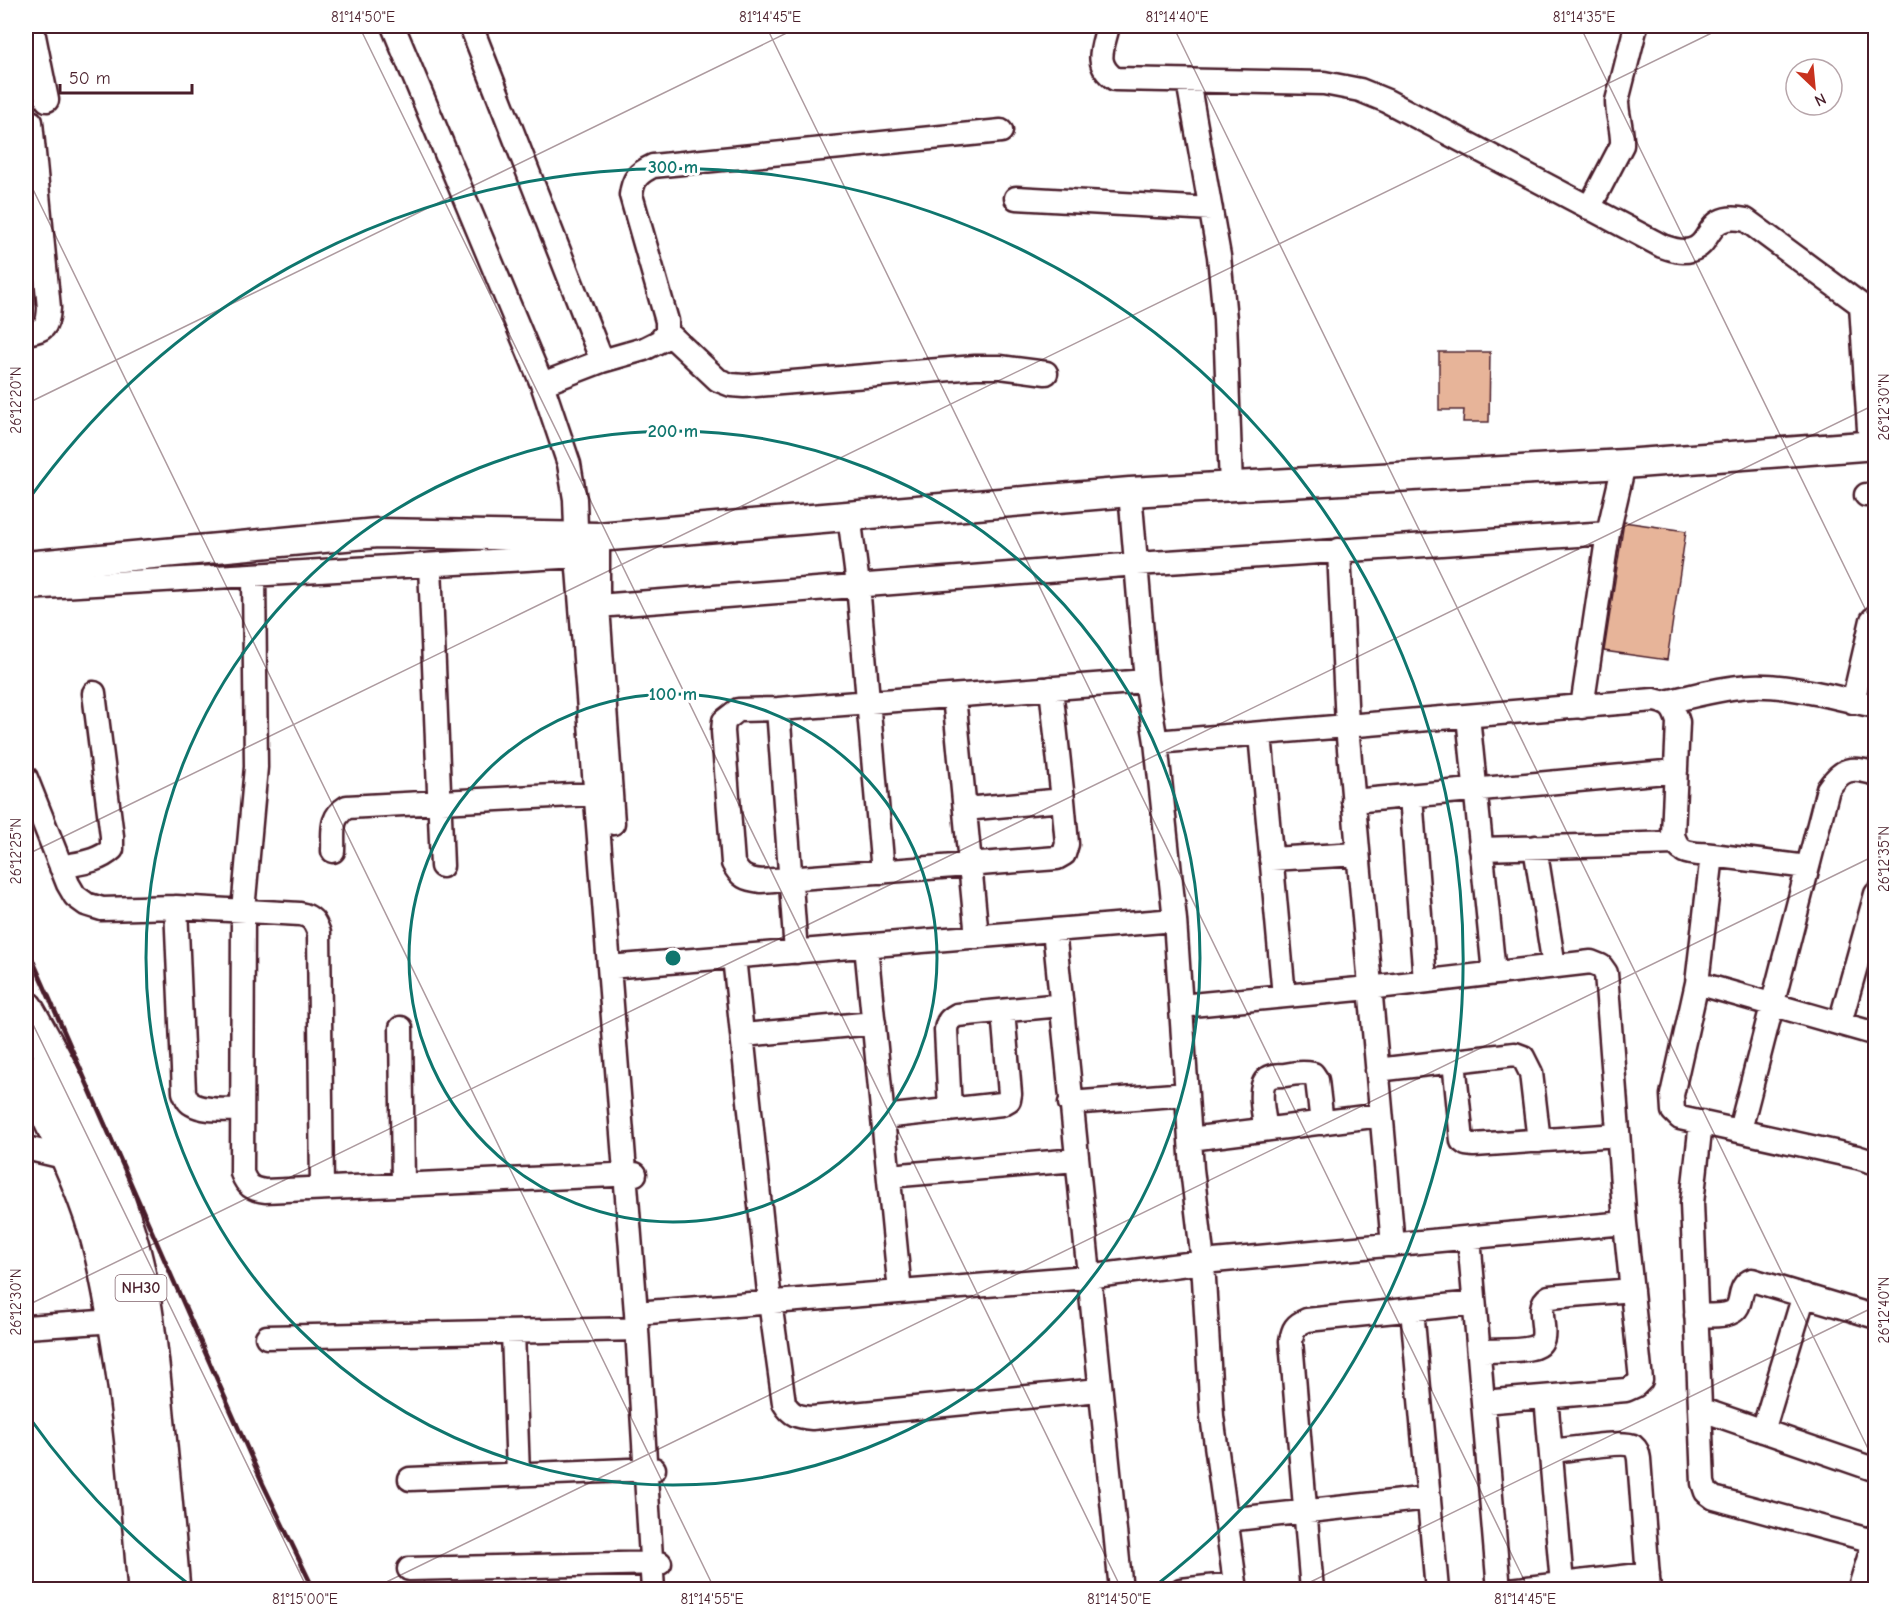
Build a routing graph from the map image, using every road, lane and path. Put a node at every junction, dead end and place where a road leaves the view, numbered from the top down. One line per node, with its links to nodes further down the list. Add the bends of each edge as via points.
1 (33, 26): 7 (street)
2 (393, 26): 18 (street)
3 (471, 26): 16 (street)
4 (1108, 26): 6 (street, via 1100,60 1106,73 1115,79)
5 (1636, 26): 11 (street, via 1617,101 1622,145)
6 (1188, 81): 11 (street, via 1324,83 1360,90); 12 (street)
7 (47, 100)
8 (31, 122): 15 (street, via 49,308 48,322 41,330)
9 (1001, 131): 14 (street, via 652,166 641,171 632,183 631,195)
10 (1016, 198): 12 (street)
11 (1589, 208): 13 (street, via 1678,251 1699,245 1722,220 1746,220)
12 (1211, 209): 21 (street, via 1220,256 1225,320)
13 (1868, 310): 19 (street)
14 (667, 332): 16 (street, via 660,341 644,349); 17 (street, via 718,380 731,385 1000,367)
15 (26, 333)
16 (602, 361): 18 (street)
17 (1046, 373)
18 (542, 384): 25 (street, via 569,464)
19 (1873, 445): 20 (main road)
20 (1624, 464): 21 (main road); 24 (street)
21 (1231, 487): 22 (main road)
22 (1130, 492): 23 (main road); 27 (street)
23 (849, 515): 25 (main road); 31 (street)
24 (1608, 533): 26 (street); 43 (street)
25 (584, 543): 28 (street); 29 (main road, via 377,533); 33 (street); 53 (street)
26 (1339, 550): 27 (street); 46 (street)
27 (1137, 564): 31 (street); 35 (street)
28 (430, 565): 30 (street); 57 (street)
29 (26, 566)
30 (254, 575): 32 (street); 74 (street, via 256,767)
31 (858, 585): 33 (street); 39 (street)
32 (26, 588)
33 (598, 606): 53 (street)
34 (1875, 616): 41 (street)
35 (1146, 681): 36 (street); 48 (street)
36 (1051, 688): 38 (street); 55 (street)
37 (94, 693): 68 (street, via 112,849 93,860)
38 (954, 696): 39 (street); 58 (street)
39 (868, 702): 44 (street); 70 (street)
40 (1666, 702): 41 (street, via 1754,686); 43 (street); 49 (street, via 1674,709 1678,722)
41 (1853, 702): 42 (street)
42 (1875, 706)
43 (1581, 707): 45 (street)
44 (778, 709): 71 (street); 71 (street, via 738,710 730,714 724,721 724,742 733,863 747,879)
45 (1468, 716): 46 (street); 52 (street)
46 (1347, 726): 47 (street); 56 (street)
47 (1260, 734): 48 (street); 65 (street)
48 (1156, 742): 75 (street)
49 (1676, 771): 52 (street); 59 (street)
50 (1875, 774): 69 (street, via 1846,770 1835,779 1828,789)
51 (26, 778): 68 (street)
52 (1475, 790): 54 (street); 61 (street)
53 (603, 794): 57 (street); 81 (street)
54 (1411, 796): 56 (street); 84 (street)
55 (1063, 800): 58 (street); 66 (street, via 1067,844 1064,854 1057,858)
56 (1353, 801): 63 (street)
57 (439, 803): 62 (street, via 347,807 334,818); 67 (street)
58 (965, 809): 66 (street)
59 (1675, 843): 60 (street); 64 (street, via 1687,853)
60 (1535, 847): 61 (street); 82 (street)
61 (1481, 849): 83 (street)
62 (333, 851)
63 (1358, 854): 65 (street); 86 (street)
64 (1712, 855): 69 (street); 85 (street)
65 (1271, 859): 87 (street)
66 (970, 865): 70 (street); 77 (street)
67 (442, 866)
68 (61, 867): 73 (street, via 75,896 86,904 102,909)
69 (1807, 867): 88 (street)
70 (883, 872): 71 (street)
71 (790, 879): 79 (street)
72 (1875, 894): 94 (street)
73 (176, 907): 74 (street); 103 (street, via 184,1092 193,1105)
74 (243, 910): 103 (street); 121 (street, via 309,916 318,933)
75 (1175, 920): 76 (street); 90 (street)
76 (1054, 930): 77 (street); 89 (street)
77 (977, 937): 78 (street)
78 (867, 946): 79 (street); 93 (street)
79 (796, 952): 80 (street)
80 (735, 957): 81 (street); 97 (street)
81 (615, 966): 118 (street)
82 (1554, 966): 83 (street); 111 (street, via 1591,962 1606,973)
83 (1494, 973): 84 (street)
84 (1425, 981): 86 (street)
85 (1697, 983): 88 (street); 107 (street, via 1672,1095 1673,1111 1680,1118)
86 (1369, 988): 87 (street); 99 (street)
87 (1284, 996): 90 (street)
88 (1772, 1003): 94 (street); 110 (street)
89 (1061, 1005): 92 (street); 102 (street)
90 (1181, 1006): 101 (street)
91 (26, 1008): 161 (highway, NH30, via 95,1144 124,1218 136,1264 150,1345)
92 (1003, 1011): 104 (street, via 957,1015 947,1023); 104 (street, via 1009,1100)
93 (874, 1023): 97 (street); 106 (street)
94 (1840, 1023): 96 (street)
95 (401, 1028): 120 (street)
96 (1875, 1034)
97 (743, 1035): 130 (street)
98 (1454, 1061): 99 (street); 113 (street, via 1515,1054 1523,1057 1531,1072); 113 (street, via 1461,1141 1474,1146)
99 (1377, 1070): 105 (street)
100 (26, 1071): 115 (highway, NH30)
101 (1186, 1094): 102 (street); 112 (street)
102 (1070, 1103): 116 (street)
103 (242, 1110): 121 (street, via 242,1173 246,1183 265,1191)
104 (950, 1110): 106 (street)
105 (1382, 1115): 108 (street); 124 (street)
106 (883, 1117): 119 (street)
107 (1701, 1122): 110 (street); 133 (street, via 1692,1203)
108 (1322, 1123): 109 (street); 109 (street, via 1317,1080 1313,1074 1304,1072 1271,1077 1262,1085)
109 (1266, 1130): 112 (street)
110 (1740, 1130): 117 (street)
111 (1618, 1135): 113 (street); 122 (street)
112 (1190, 1139): 125 (street)
113 (1539, 1141)
114 (26, 1148): 115 (street)
115 (68, 1158): 136 (highway, NH30, via 105,1264)
116 (1076, 1160): 119 (street); 126 (street)
117 (1875, 1163)
118 (630, 1174): 120 (street); 135 (street)
119 (889, 1176): 128 (street)
120 (403, 1185): 121 (street)
121 (322, 1188)
122 (1624, 1223): 123 (street); 127 (street)
123 (1469, 1238): 124 (street); 131 (street)
124 (1393, 1245): 125 (street)
125 (1203, 1262): 126 (street); 153 (street, via 1212,1416)
126 (1088, 1277): 128 (street); 141 (street)
127 (1632, 1290): 140 (street, via 1549,1297 1542,1306 1544,1334 1539,1345); 142 (street, via 1641,1380 1626,1390)
128 (900, 1292): 130 (street)
129 (1804, 1295): 133 (street, via 1752,1280 1742,1287 1737,1308 1732,1312); 134 (street); 145 (street)
130 (770, 1302): 135 (street); 141 (street, via 784,1403 789,1412 799,1417)
131 (1474, 1303): 132 (street); 140 (street)
132 (1412, 1310): 151 (street); 152 (street, via 1307,1320 1293,1330)
133 (1696, 1315): 144 (street)
134 (1875, 1317)
135 (640, 1318): 138 (street); 147 (street)
136 (115, 1322): 137 (street); 160 (highway, NH30, via 132,1438)
137 (26, 1327)
138 (513, 1332): 139 (street); 149 (street)
139 (267, 1337)
140 (1479, 1352): 143 (street)
141 (1099, 1390): 164 (street)
142 (1546, 1396): 143 (street); 146 (street)
143 (1483, 1402): 168 (street)
144 (1700, 1409): 145 (street); 154 (street, via 1703,1483 1714,1498)
145 (1763, 1431): 148 (street)
146 (1551, 1451): 157 (street, via 1619,1444 1637,1449); 158 (street)
147 (649, 1469): 149 (street); 155 (street)
148 (1875, 1470)
149 (518, 1475): 150 (street)
150 (410, 1479)
151 (1429, 1498): 152 (street); 167 (street)
152 (1306, 1512): 153 (street); 166 (street)
153 (1226, 1520): 159 (street)
154 (1874, 1538): 170 (street)
155 (656, 1562): 156 (street); 162 (street); 163 (street)
156 (410, 1569)
157 (1648, 1582): 158 (street)
158 (1562, 1584): 169 (street)
159 (1235, 1587): 165 (street)
160 (145, 1590)
161 (173, 1590)
162 (653, 1590)
163 (662, 1590)
164 (1121, 1590)
165 (1181, 1590)
166 (1312, 1590)
167 (1437, 1590)
168 (1499, 1590)
169 (1510, 1590)
170 (1859, 1590)

